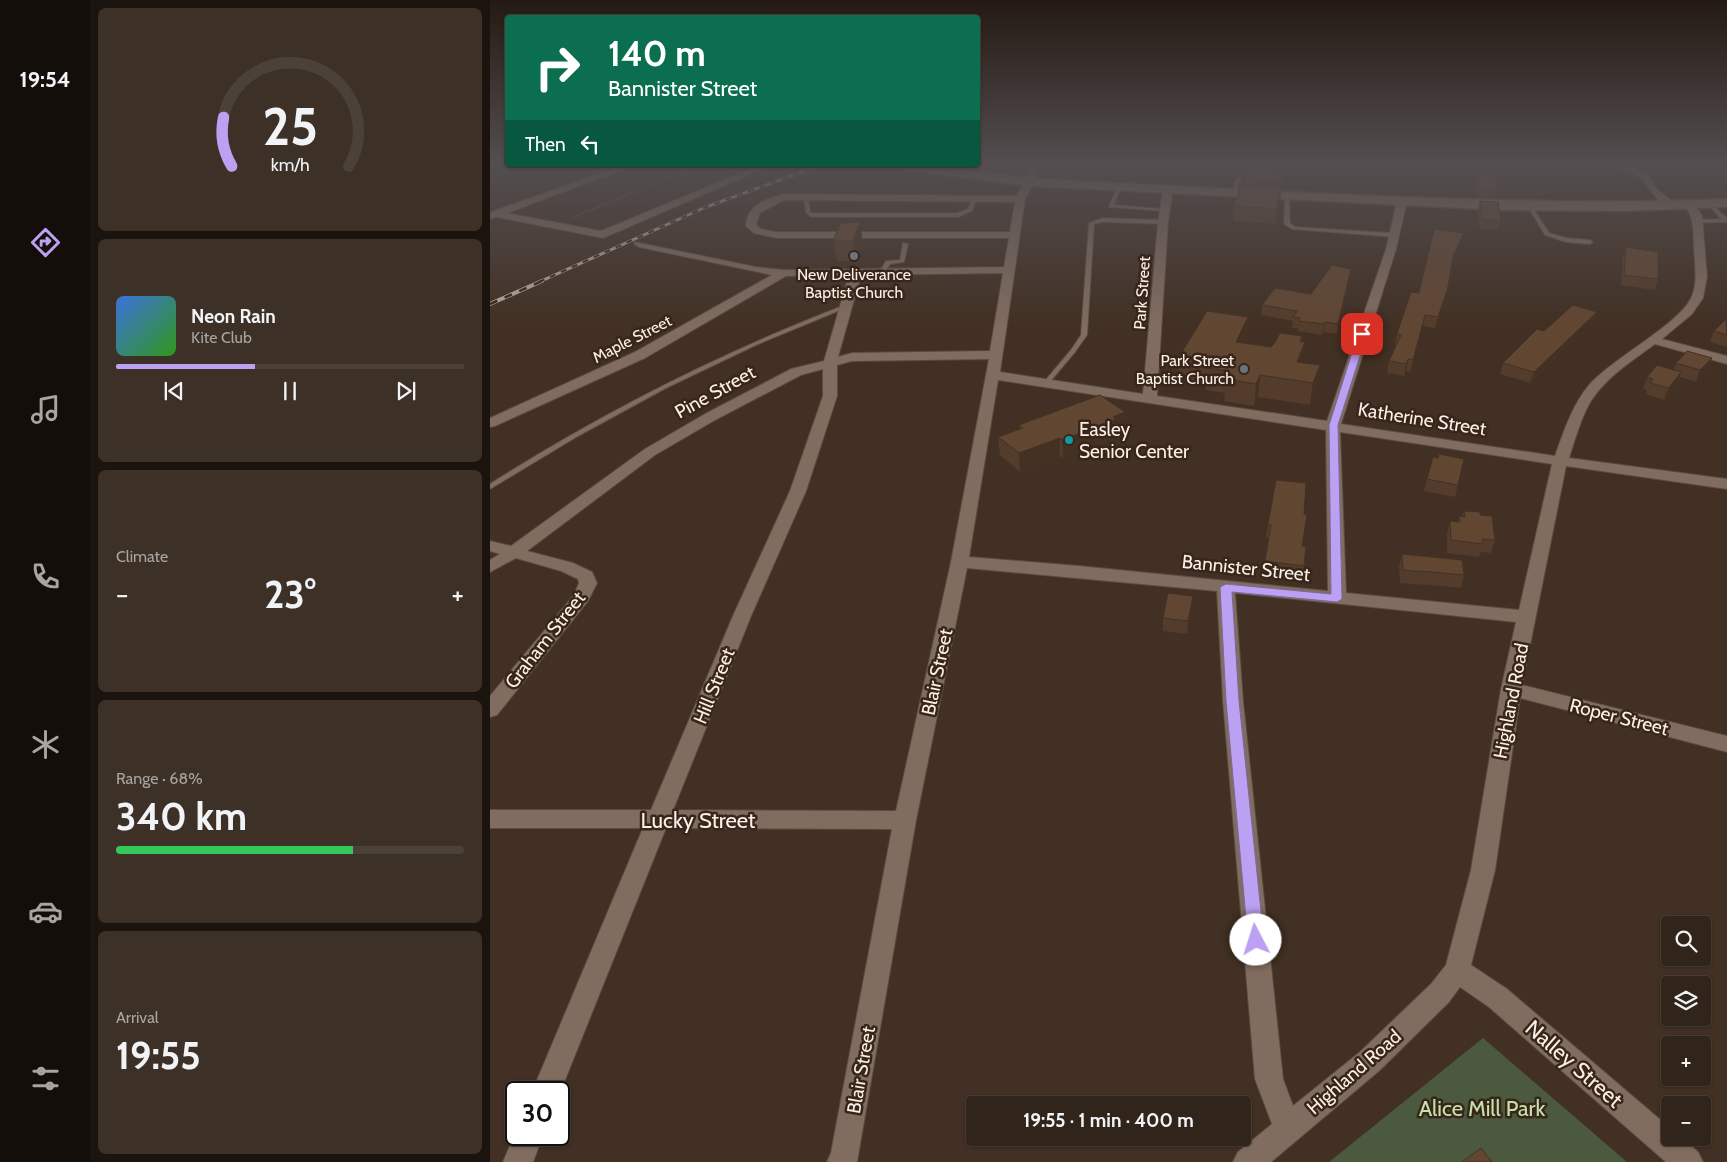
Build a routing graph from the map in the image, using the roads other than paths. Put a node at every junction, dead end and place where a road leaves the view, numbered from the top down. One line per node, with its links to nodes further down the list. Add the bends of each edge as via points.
1 (513, 218): 2 (street, via 602,235)
2 (642, 218)
3 (751, 218): 11 (street, via 751,226 758,231 776,236)
4 (1018, 218): 11 (street, Blair Street)
5 (1163, 218): 10 (street, Park Street)
6 (1287, 218): 12 (lane, via 1287,224 1294,228)
7 (1398, 218): 12 (street)
8 (1537, 218): 13 (lane, via 1547,234)
9 (1689, 218): 21 (street, Highland Road, via 1701,277 1697,298 1688,311)
10 (1163, 222): 26 (lane, via 1103,220 1092,223 1084,335); 27 (street, Park Street)
11 (1014, 235): 16 (street, Blair Street)
12 (1394, 235): 29 (street)
13 (1590, 242)
14 (640, 244): 19 (street, via 756,270)
15 (905, 244): 17 (lane, via 902,260 888,262)
16 (1009, 270): 17 (street); 22 (street, Blair Street)
17 (883, 271): 18 (street)
18 (856, 272): 19 (street); 20 (street, Hill Street)
19 (784, 273): 28 (street, Maple Street, via 640,355)
20 (847, 306): 24 (street, Hill Street); 32 (lane, via 771,337 606,416)
21 (1653, 340): 23 (street); 30 (street, Highland Road, via 1608,373 1593,389 1579,410)
22 (996, 355): 24 (street, Pine Street, via 852,357); 25 (street, Blair Street)
23 (1727, 360)
24 (830, 362): 34 (street, Pine Street, via 796,372 658,447); 44 (street, Hill Street, via 830,396 798,491)
25 (993, 374): 26 (street, Katherine Street); 35 (street, Blair Street)
26 (1046, 382): 27 (street, Katherine Street)
27 (1150, 398): 29 (street, Katherine Street)
28 (490, 423)
29 (1333, 425): 30 (street, Katherine Street); 38 (street)
30 (1560, 461): 31 (street, Katherine Street); 39 (street, Highland Road)
31 (1727, 484)
32 (490, 487)
33 (490, 546): 34 (street, Graham Street)
34 (513, 553): 36 (street, Pine Street); 41 (street, Graham Street, via 568,568 586,576 588,583 582,597)
35 (960, 562): 37 (street, Bannister Street); 45 (street, Blair Street)
36 (490, 567)
37 (1226, 587): 38 (street, Bannister Street); 48 (street, via 1233,701 1269,1079)
38 (1337, 599): 39 (street, Bannister Street)
39 (1528, 617): 40 (street, Highland Road)
40 (1511, 689): 42 (street, Roper Street); 46 (street, Highland Road, via 1483,870)
41 (490, 710)
42 (1727, 744)
43 (490, 819): 44 (street, Lucky Street)
44 (657, 820): 45 (street, Lucky Street); 47 (street, Hill Street)
45 (905, 820): 51 (street, Blair Street)
46 (1457, 970): 48 (street, Highland Road, via 1440,993 1370,1061); 53 (street, Nalley Street, via 1498,998)
47 (550, 1081)
48 (1288, 1129): 52 (street, Highland Road)
49 (525, 1146): 50 (street)
50 (518, 1162)
51 (842, 1162)
52 (1248, 1162)
53 (1688, 1162)

